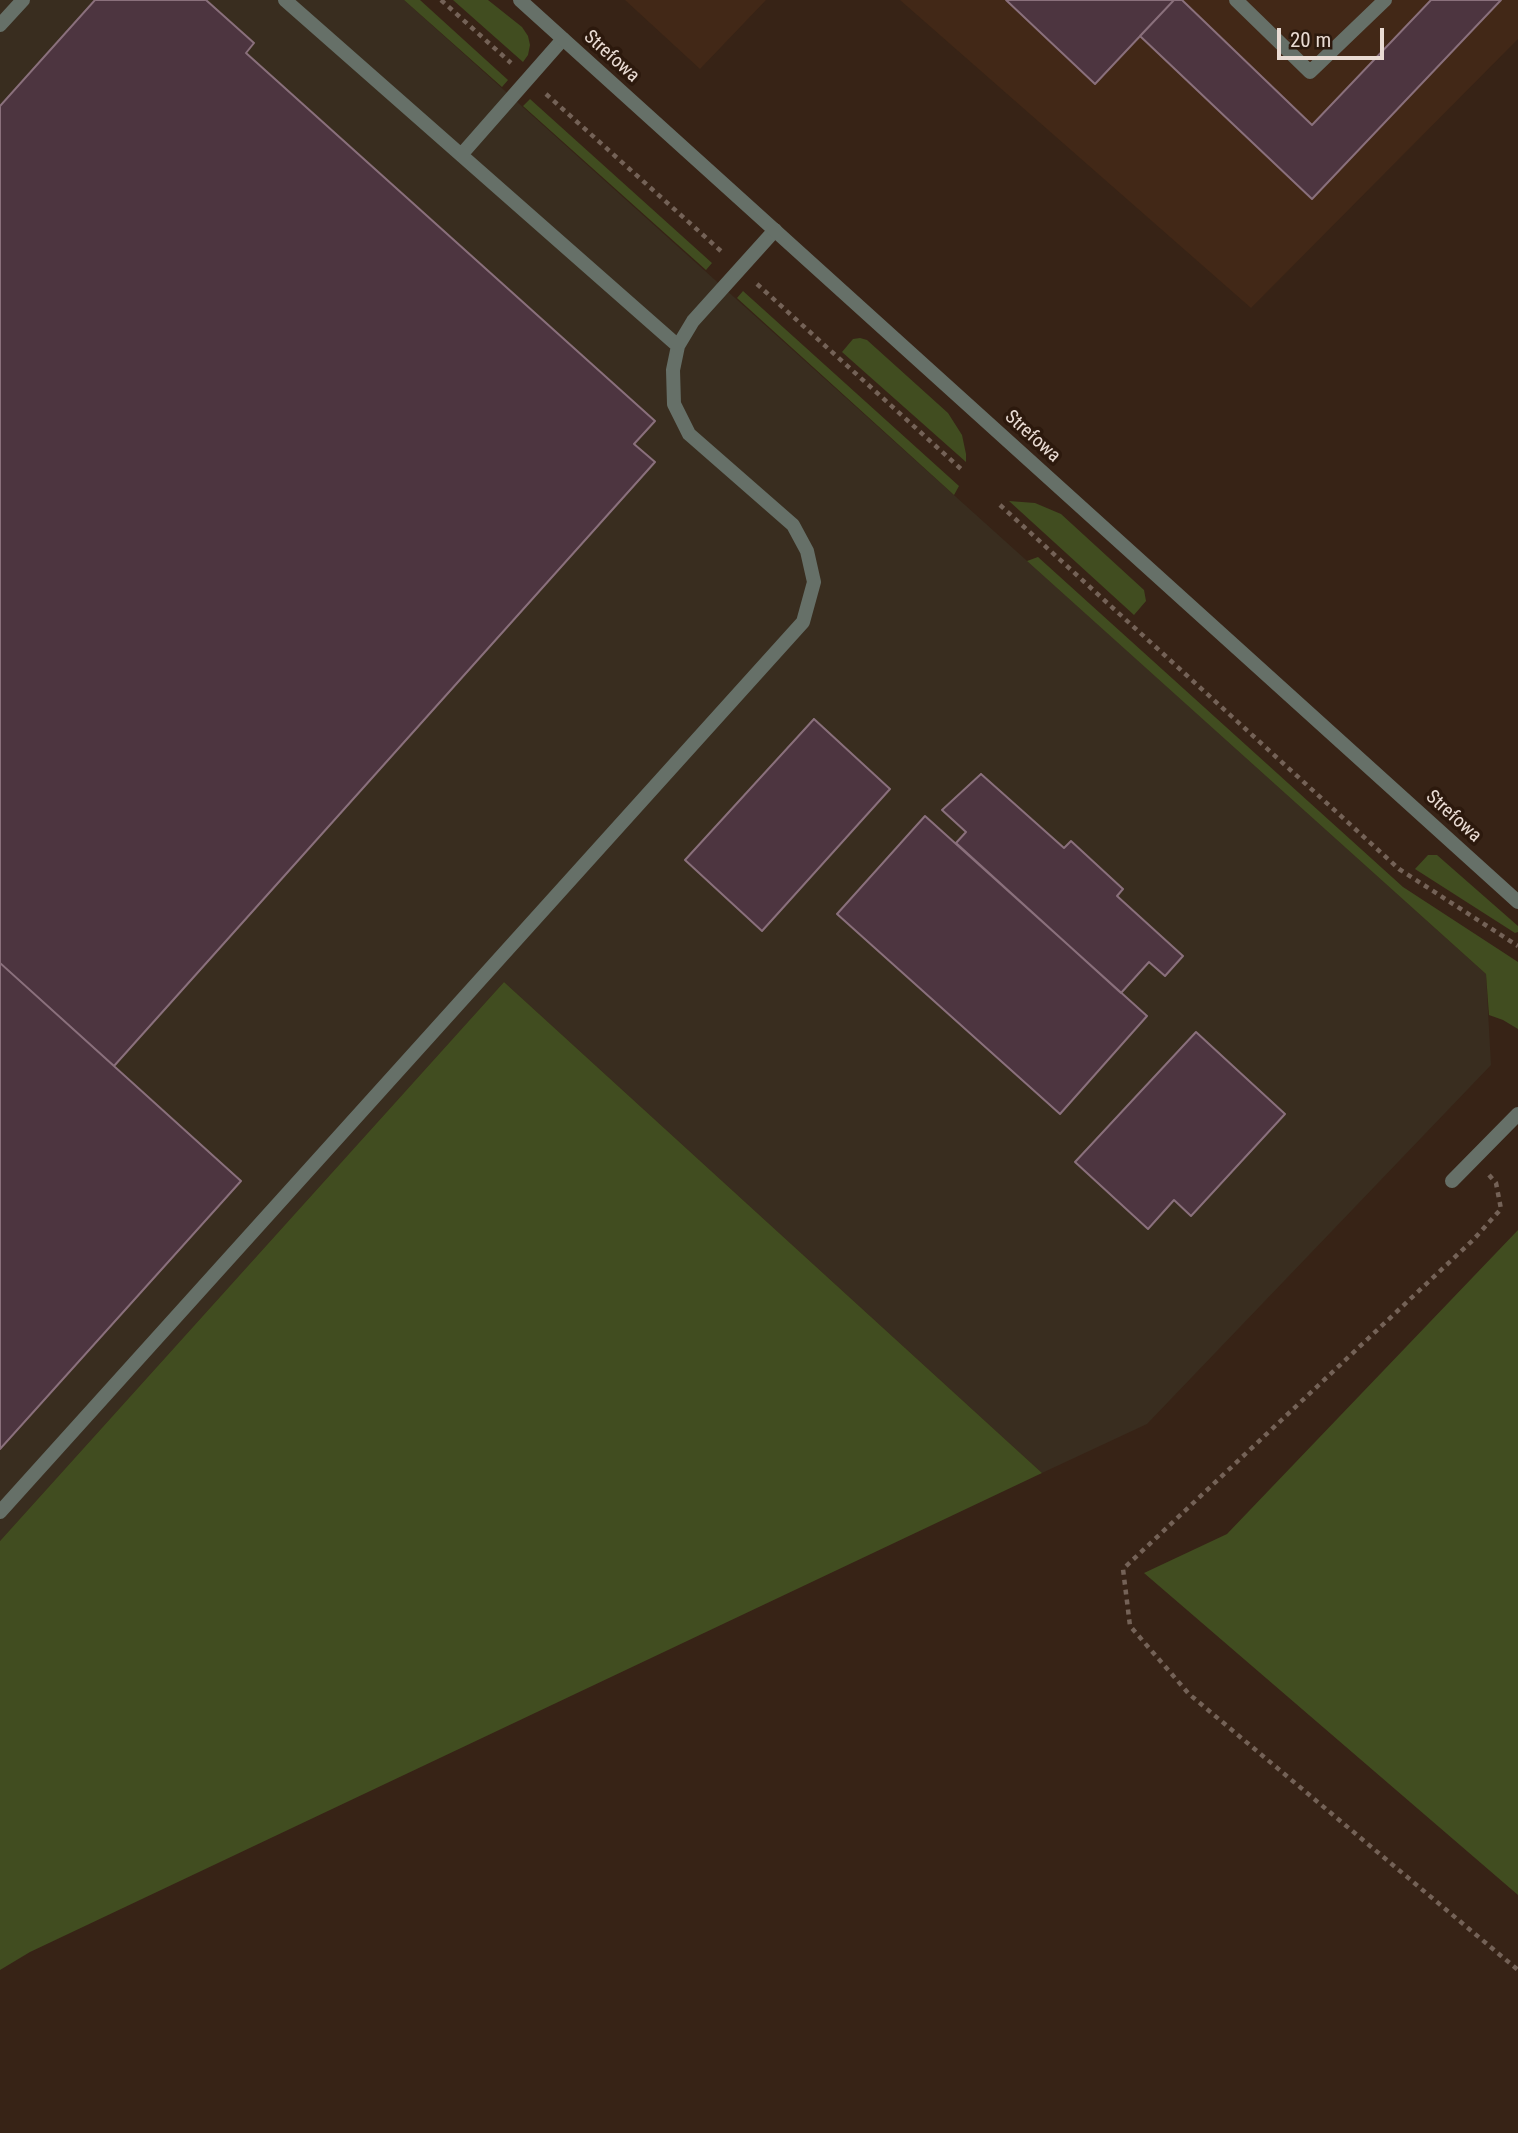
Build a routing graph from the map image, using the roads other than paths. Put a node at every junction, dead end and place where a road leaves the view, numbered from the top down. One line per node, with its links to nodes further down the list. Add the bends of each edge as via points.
1 (23, 0): 6 (street)
2 (285, 0): 8 (street)
3 (520, 0): 7 (street, Strefowa)
4 (1236, 0): 5 (street, via 1310,72)
5 (1385, 0)
6 (0, 25)
7 (563, 38): 8 (street); 9 (street, Strefowa)
8 (461, 155): 10 (street)
9 (775, 230): 10 (street, via 693,321); 11 (street, Strefowa)
10 (678, 346): 14 (street, via 674,404 689,434 793,525 807,551 814,582 803,622)
11 (1518, 902)
12 (1518, 1114): 13 (street)
13 (1452, 1181)
14 (0, 1512)

